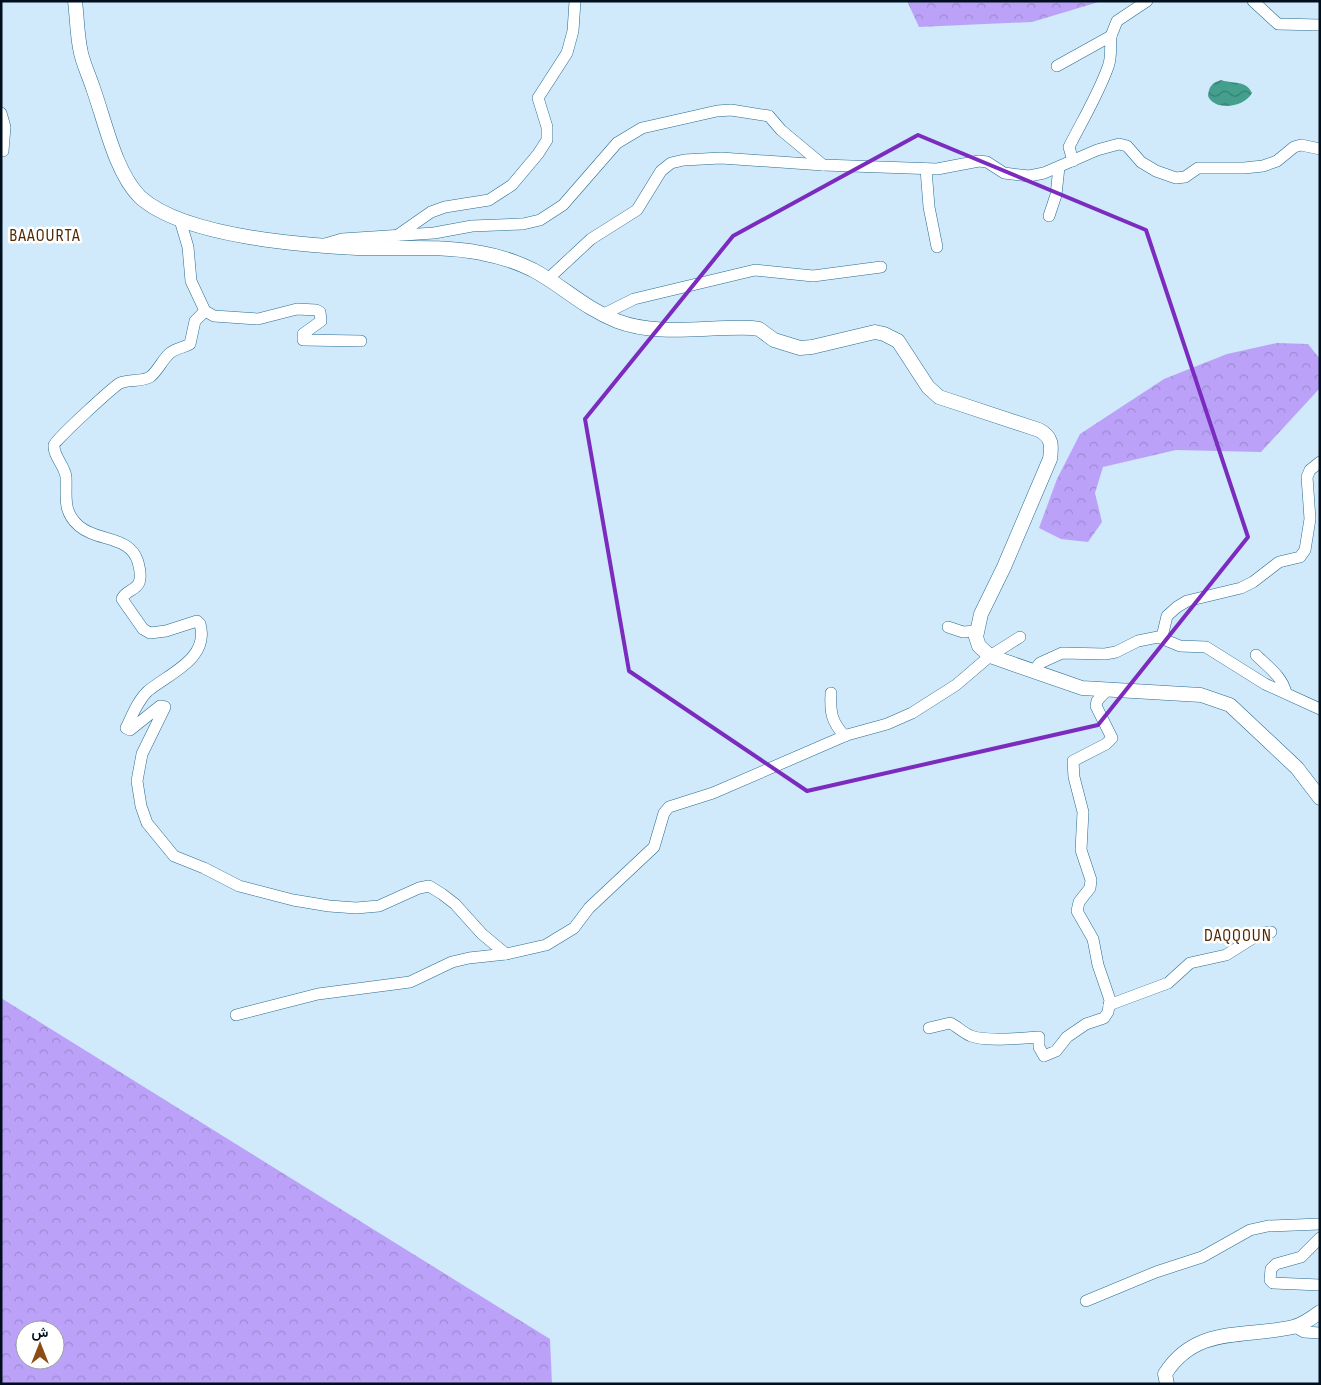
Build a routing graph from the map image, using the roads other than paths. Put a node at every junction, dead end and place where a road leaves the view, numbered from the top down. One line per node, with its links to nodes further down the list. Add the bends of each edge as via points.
1 (75, 1): 16 (main road, via 80,50 108,134 126,176 141,197)
2 (575, 1): 17 (street, via 573,31 567,53 538,98 548,133 538,154 512,185 497,196 432,212)
3 (1147, 1): 6 (street, via 1117,22)
4 (1253, 1): 5 (street, via 1278,24)
5 (1320, 26)
6 (1111, 36): 7 (street); 11 (street, via 1109,65 1084,122 1069,147)
7 (1057, 66)
8 (1, 113): 10 (street)
9 (1320, 149): 11 (street, via 1301,145 1263,166 1198,168 1176,178 1156,171 1141,162 1127,146 1119,144)
10 (4, 151)
11 (1073, 161): 13 (street)
12 (823, 165): 14 (street); 17 (street, via 769,116 717,111 660,123 629,134 603,157 563,205 540,220); 21 (street, via 721,158 671,164 661,171 637,210 592,239)
13 (1059, 167): 14 (street, via 1029,176 1004,172 979,161); 15 (street)
14 (926, 169): 19 (street)
15 (1050, 216)
16 (180, 220): 18 (main road, via 226,232); 22 (street, via 188,246 191,281)
17 (398, 236): 18 (street, via 342,239)
18 (319, 245): 21 (main road, via 477,252 521,265)
19 (937, 247)
20 (881, 267): 23 (street, via 813,276 755,270 634,299)
21 (548, 279): 23 (main road)
22 (205, 311): 24 (street, via 214,316 258,319 297,309 316,310 320,312 321,321 303,334 303,340); 40 (street, via 195,321 190,344 172,352 149,377 125,381 112,388 87,414 62,433 54,447 65,474 66,505 73,519 86,530 122,543 138,561 138,586 122,599 143,630 159,633 197,621 200,626 199,640 186,664 148,692 126,728 130,730 160,706 165,707 138,767 139,797 147,823 180,860 239,886 293,900 368,908 380,906 419,888 434,888)
23 (602, 314): 27 (main road, via 648,329 759,329 774,340 800,348 875,332 884,334 898,341 939,398 1047,434 1052,446 1050,459 981,614)
24 (361, 341)
25 (1320, 462): 29 (street, via 1307,477 1310,519 1300,557 1279,562 1241,588 1177,606 1168,616)
26 (948, 628): 27 (street)
27 (977, 631): 31 (main road, via 979,646)
28 (1020, 637): 31 (street)
29 (1162, 638): 32 (street, via 1138,641 1105,654 1062,653 1040,663); 35 (street, via 1180,646 1206,647)
30 (1256, 655): 35 (street, via 1276,674)
31 (990, 656): 32 (main road); 37 (street, via 956,685 912,713)
32 (1033, 672): 33 (main road, via 1082,688)
33 (1106, 691): 38 (main road, via 1201,695 1230,704 1297,768); 41 (street, via 1096,706 1112,738 1073,761 1084,812 1081,850 1091,880 1077,911 1093,939 1098,966 1108,989)
34 (831, 693): 37 (street, via 830,711 835,726)
35 (1286, 693): 36 (street)
36 (1320, 709)
37 (845, 736): 40 (street, via 713,793 669,807 664,813 654,847 589,908 574,928 546,945)
38 (1320, 798)
39 (1271, 932): 41 (street, via 1262,933 1226,955 1190,963 1168,983)
40 (506, 954): 42 (street, via 452,962 410,982 318,994)
41 (1109, 1005): 43 (street, via 1104,1018 1086,1024 1067,1037 1056,1051 1044,1056 1039,1047 1039,1037 981,1038 970,1036 950,1023)
42 (236, 1015)
43 (929, 1028)
44 (1320, 1224): 47 (street, via 1250,1230 1202,1258)
45 (1320, 1238): 46 (street, via 1301,1257 1276,1264 1270,1275 1273,1283)
46 (1320, 1285)
47 (1086, 1300)
48 (1320, 1312): 49 (main road)
49 (1294, 1327): 50 (street, via 1304,1332); 51 (main road, via 1227,1335 1202,1342 1175,1358 1165,1374)
50 (1320, 1333)
51 (1167, 1384)

